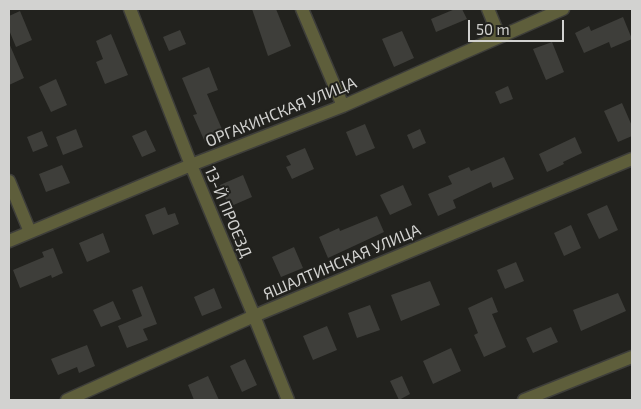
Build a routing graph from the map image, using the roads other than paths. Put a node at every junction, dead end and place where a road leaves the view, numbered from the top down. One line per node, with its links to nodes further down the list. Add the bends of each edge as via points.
1 (130, 9): 8 (street, 13-Й ПРОЕЗД)
2 (302, 9): 6 (street)
3 (488, 9): 5 (street)
4 (564, 9): 5 (street, ОРГАКИНСКАЯ УЛИЦА)
5 (499, 36): 6 (street, ОРГАКИНСКАЯ УЛИЦА)
6 (343, 106): 8 (street, ОРГАКИНСКАЯ УЛИЦА)
7 (632, 159): 12 (street, ЯШАЛТИНСКАЯ УЛИЦА)
8 (191, 165): 10 (street, ОРГАКИНСКАЯ УЛИЦА); 12 (street, 13-Й ПРОЕЗД)
9 (9, 181): 10 (street)
10 (30, 232): 11 (street, ОРГАКИНСКАЯ УЛИЦА)
11 (9, 241)
12 (254, 316): 14 (street, ЯШАЛТИНСКАЯ УЛИЦА); 15 (street, 13-Й ПРОЕЗД)
13 (632, 356): 16 (street)
14 (67, 400)
15 (288, 400)
16 (524, 400)

